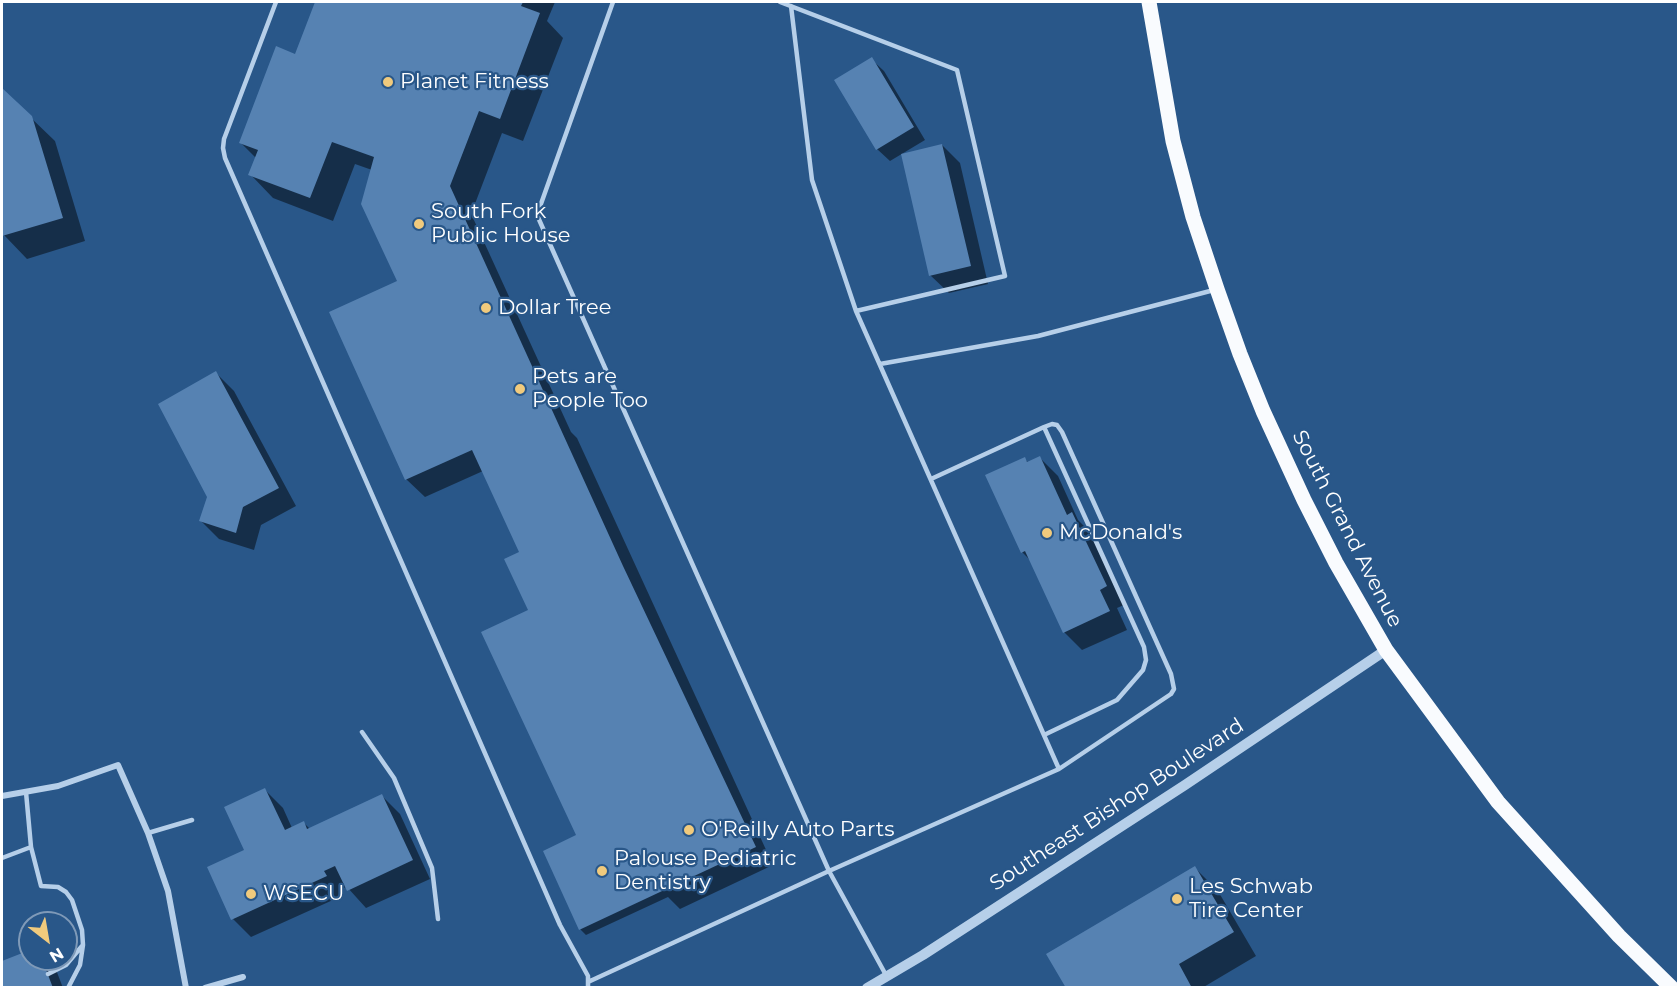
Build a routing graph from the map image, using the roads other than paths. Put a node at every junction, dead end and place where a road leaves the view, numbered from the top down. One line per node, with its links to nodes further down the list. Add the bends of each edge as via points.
1 (276, 2): 27 (lane, via 224,138 225,158 560,925 588,976)
2 (613, 2): 21 (lane, via 537,215)
3 (780, 2): 5 (lane)
4 (1149, 2): 6 (main road, South Grand Avenue, via 1173,141)
5 (791, 6): 7 (lane, via 812,180); 7 (lane, via 957,70 1005,276)
6 (1217, 289): 8 (lane, via 1038,336); 11 (main road, South Grand Avenue, via 1240,354 1304,500)
7 (856, 311): 8 (lane)
8 (880, 364): 10 (lane)
9 (1044, 427): 10 (lane); 13 (lane, via 1144,647 1146,660 1143,670 1117,700); 14 (lane, via 1056,425 1062,432 1172,674 1174,688 1171,694)
10 (931, 479): 13 (lane)
11 (1386, 650): 26 (street, Southeast Bishop Boulevard); 32 (main road, South Grand Avenue, via 1498,802 1619,936)
12 (362, 732): 22 (lane, via 394,778 432,868)
13 (1044, 735): 14 (lane)
14 (1059, 769): 21 (lane)
15 (26, 792): 16 (street); 18 (street, via 58,786 118,765); 19 (lane)
16 (2, 796)
17 (192, 820): 18 (lane)
18 (148, 833): 29 (street, via 168,891)
19 (31, 847): 20 (lane); 23 (lane, via 41,886 58,887 72,900)
20 (2, 858)
21 (829, 871): 26 (lane); 27 (lane)
22 (438, 919)
23 (83, 945): 24 (lane, via 66,965); 28 (lane, via 80,965)
24 (48, 974)
25 (243, 977): 30 (street)
26 (887, 977): 31 (street, Southeast Bishop Boulevard)
27 (588, 985)
28 (68, 987)
29 (186, 987)
30 (205, 987)
31 (867, 987)
32 (1672, 987)

